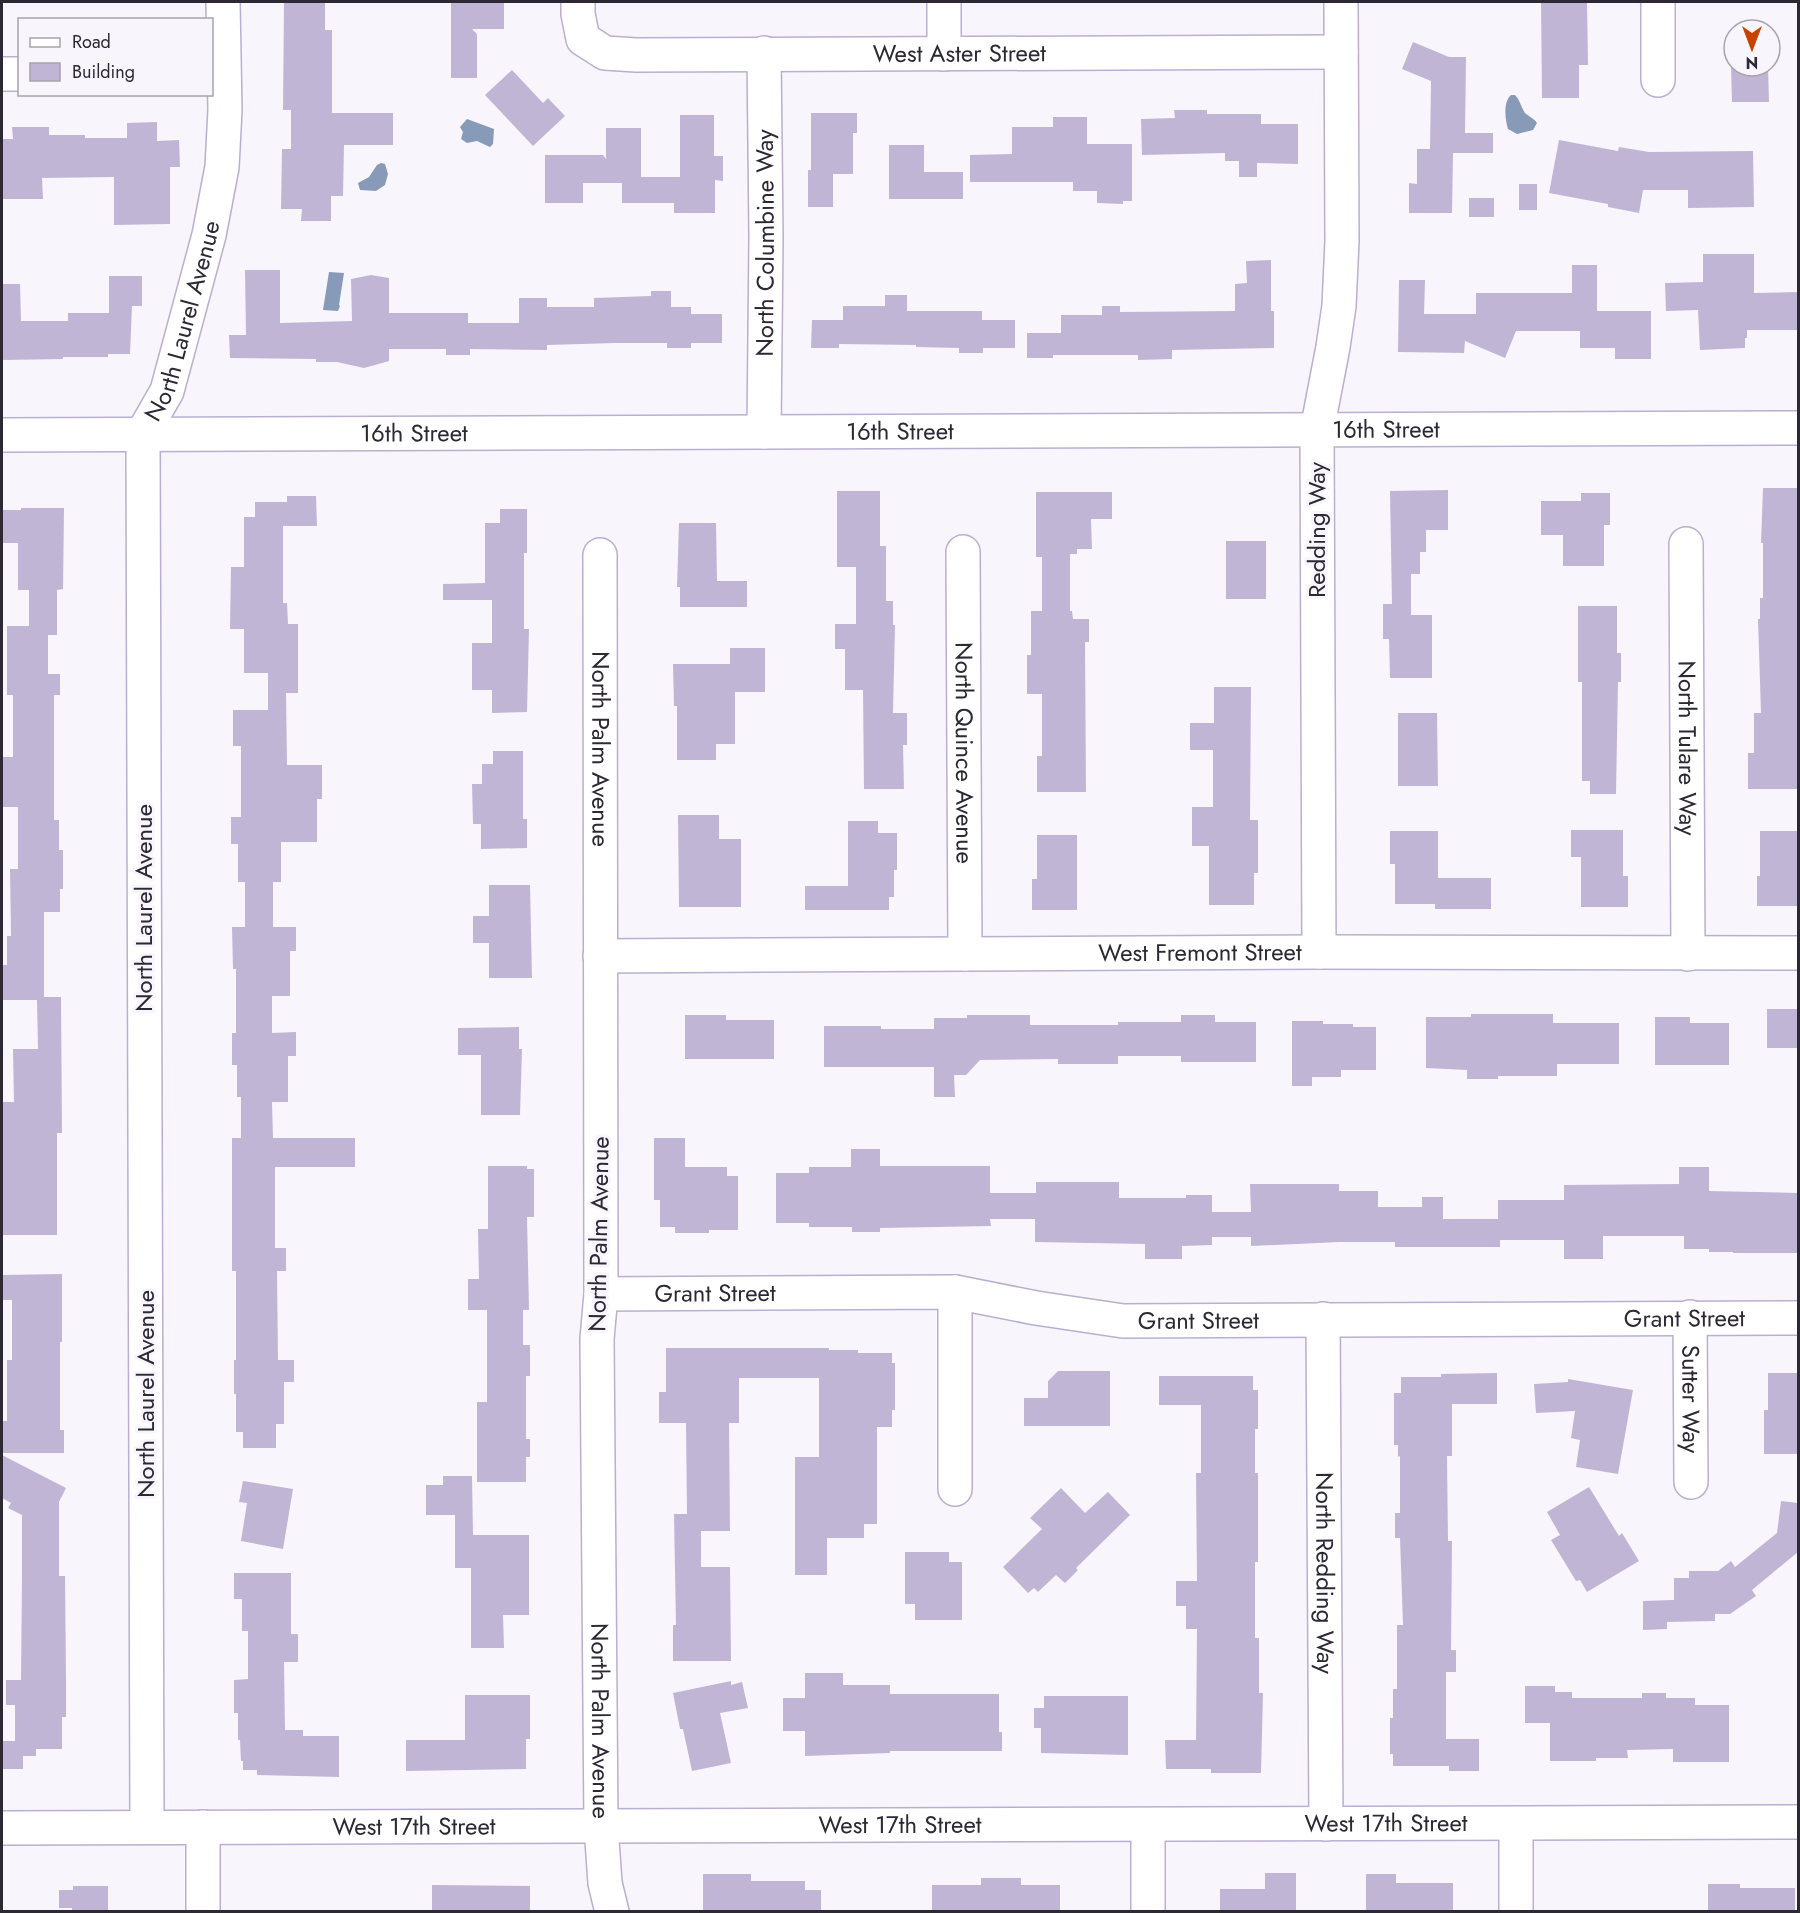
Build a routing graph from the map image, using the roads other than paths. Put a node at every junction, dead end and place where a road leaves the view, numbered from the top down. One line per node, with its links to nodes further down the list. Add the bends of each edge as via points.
1 (223, 2): 9 (street, North Laurel Avenue)
2 (578, 2): 7 (street, West Aster Street, via 583,39 605,53)
3 (944, 2): 8 (street)
4 (1341, 2): 6 (street, Redding Way)
5 (1658, 2): 12 (street)
6 (1341, 52): 8 (street, West Aster Street); 14 (street, Redding Way, via 1339,306)
7 (764, 53): 8 (street, West Aster Street); 15 (street, North Columbine Way)
8 (944, 54)
9 (218, 69): 16 (street, North Laurel Avenue, via 224,148 209,235 167,391)
10 (2, 74): 11 (street)
11 (18, 74)
12 (1658, 80)
13 (1798, 428): 14 (street, 16th Street)
14 (1317, 430): 15 (street, 16th Street); 21 (street, Redding Way)
15 (764, 432): 16 (street, 16th Street)
16 (143, 433): 17 (street, 16th Street); 38 (street, North Laurel Avenue)
17 (2, 435)
18 (1686, 544): 24 (street, North Tulare Way)
19 (963, 552): 23 (street, North Quince Avenue)
20 (600, 555): 25 (street, North Palm Avenue)
21 (1319, 952): 23 (street, West Fremont Street); 24 (street, West Fremont Street)
22 (1798, 953): 24 (street, West Fremont Street)
23 (965, 954): 25 (street, West Fremont Street)
24 (1688, 954)
25 (600, 956): 27 (street, North Palm Avenue)
26 (955, 1292): 27 (street, Grant Street); 30 (street, Grant Street, via 1123,1321); 32 (street)
27 (601, 1294): 37 (street, North Palm Avenue, via 597,1339)
28 (1690, 1317): 29 (street, Grant Street); 30 (street, Grant Street); 31 (street, Sutter Way)
29 (1798, 1318)
30 (1323, 1319): 34 (street, North Redding Way)
31 (1691, 1482)
32 (955, 1489)
33 (1798, 1822): 35 (street, West 17th Street)
34 (1326, 1824): 35 (street, West 17th Street); 36 (street, West 17th Street)
35 (1516, 1824): 44 (street)
36 (1148, 1825): 37 (street, West 17th Street); 43 (street)
37 (601, 1826): 39 (street, West 17th Street); 42 (street, North Palm Avenue, via 604,1882)
38 (147, 1827): 39 (street, West 17th Street); 40 (street, West 17th Street)
39 (203, 1827): 41 (street)
40 (2, 1828)
41 (203, 1911)
42 (612, 1911)
43 (1148, 1911)
44 (1516, 1911)

